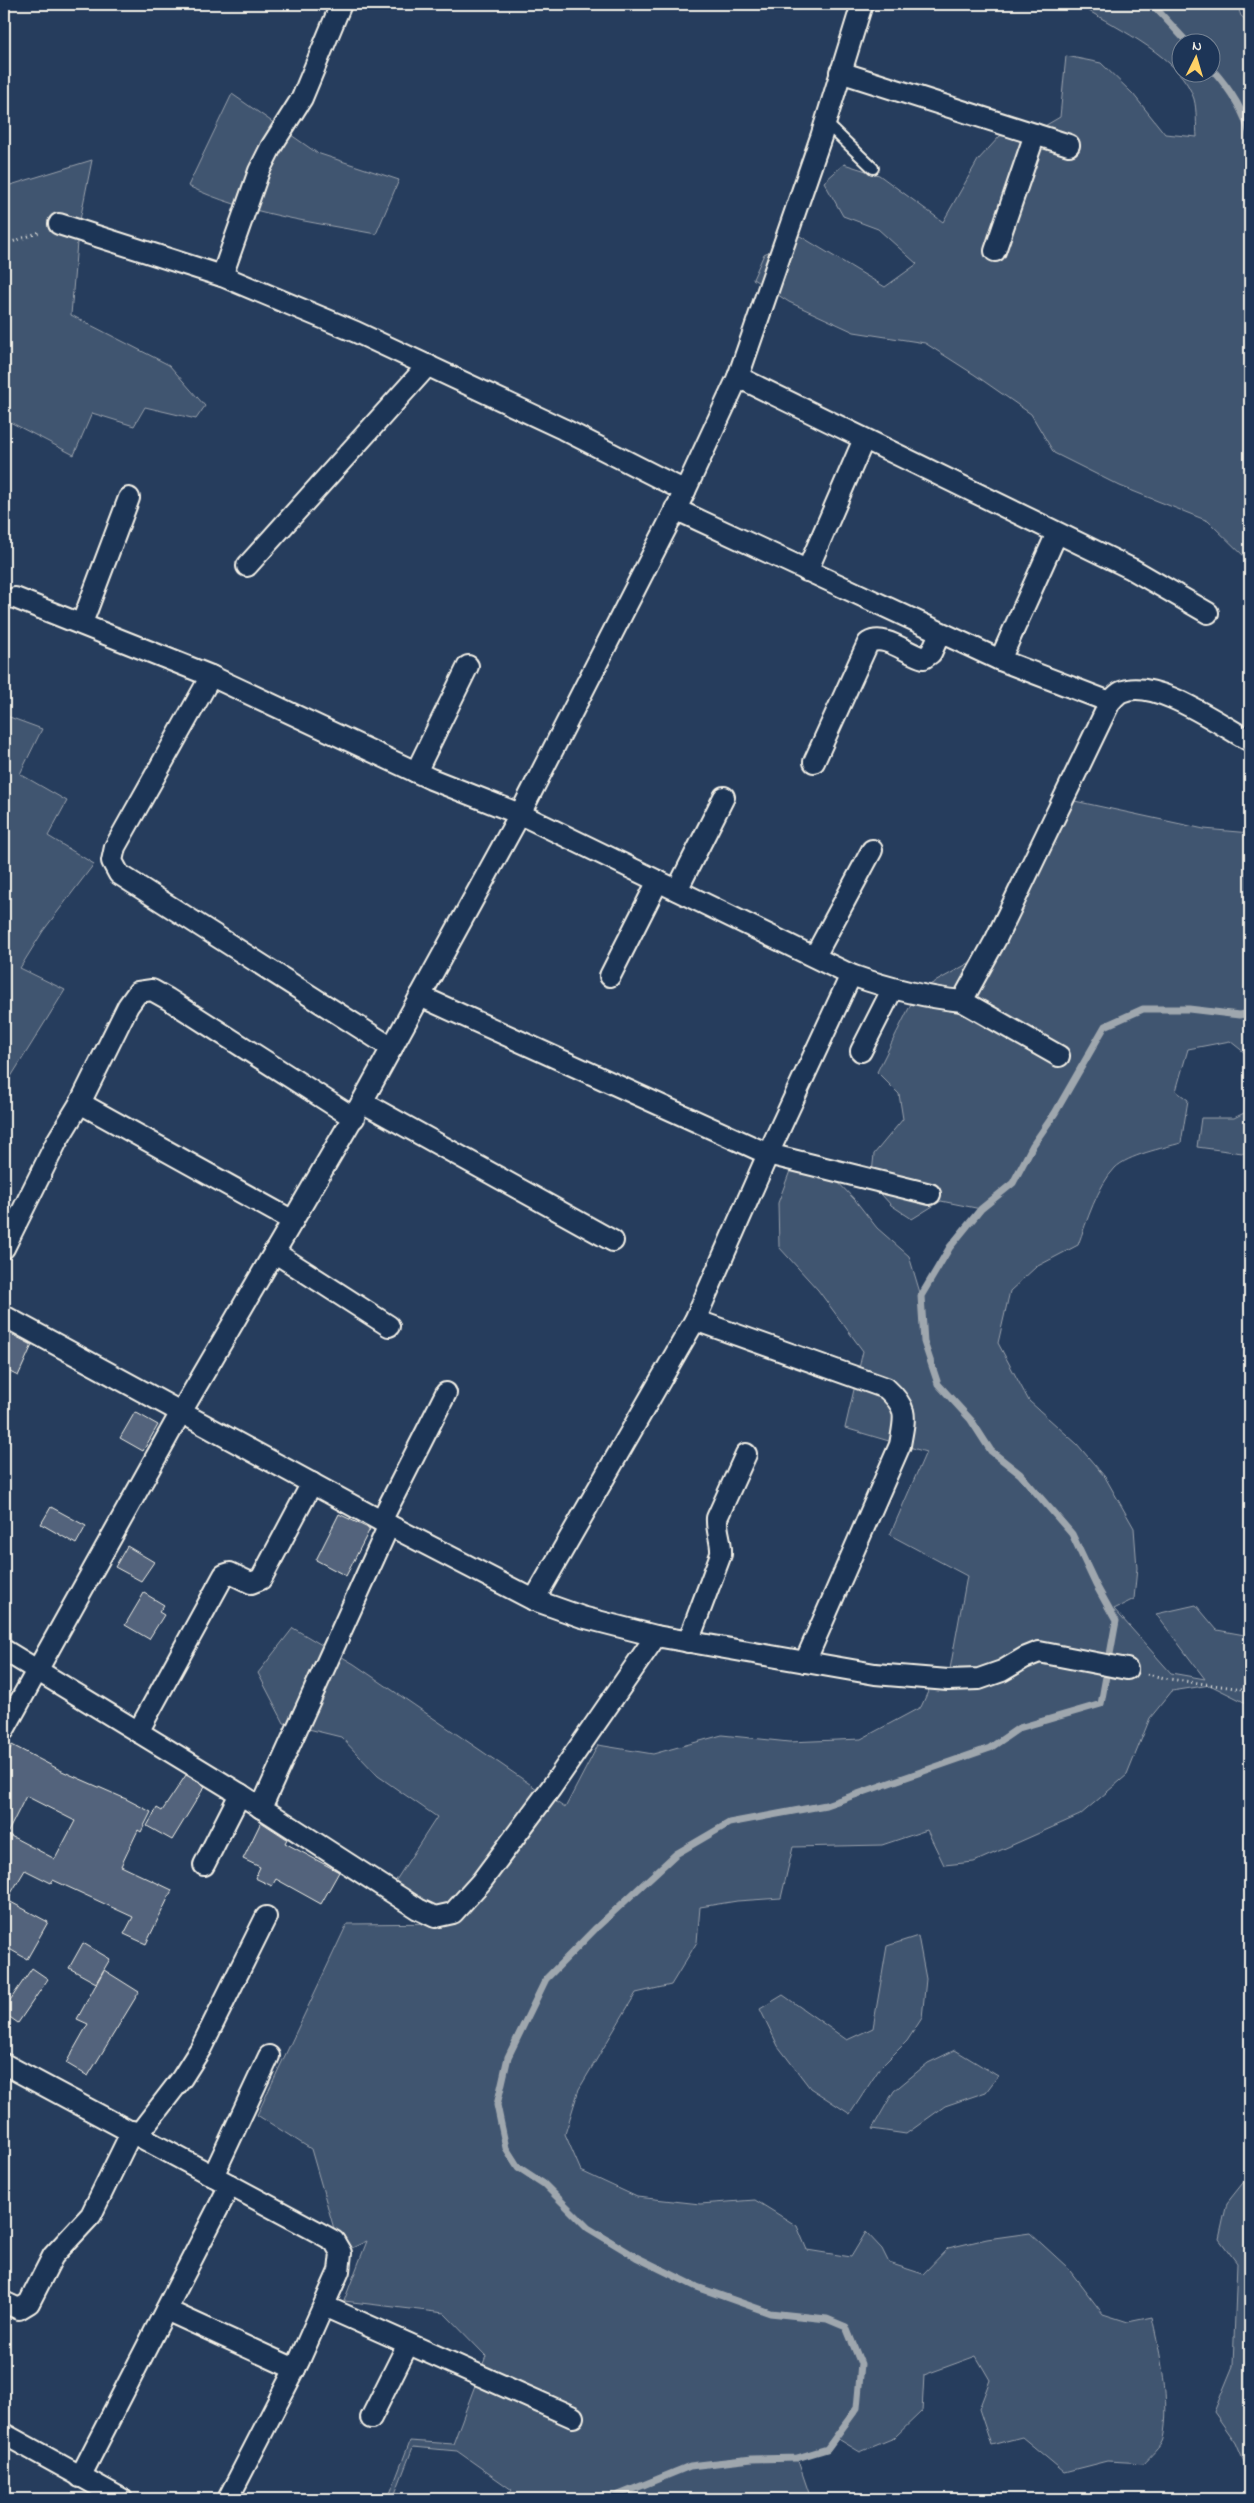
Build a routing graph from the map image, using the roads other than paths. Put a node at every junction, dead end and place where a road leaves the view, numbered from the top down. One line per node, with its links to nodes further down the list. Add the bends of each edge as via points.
1 (341, 4): 10 (street, via 302,98 259,171)
2 (862, 4): 3 (street)
3 (840, 72): 4 (street); 5 (street)
4 (825, 122): 7 (lane); 12 (street)
5 (1035, 134): 6 (street); 9 (street)
6 (1069, 145)
7 (872, 168)
8 (59, 224): 10 (street)
9 (995, 250)
10 (222, 276): 11 (street)
11 (428, 366): 14 (street); 18 (street)
12 (738, 377): 13 (street); 14 (street)
13 (864, 439): 17 (street); 19 (street)
14 (685, 491): 16 (street)
15 (129, 498): 22 (street)
16 (675, 509): 19 (street); 32 (street)
17 (1057, 533): 21 (street, via 1132,569); 24 (street)
18 (247, 566)
19 (806, 571): 23 (street)
20 (15, 598): 22 (street)
21 (1208, 613)
22 (82, 622): 26 (street)
23 (940, 633): 24 (street); 29 (street, via 931,652 924,658 883,640 868,642)
24 (1000, 660): 27 (street)
25 (468, 666): 30 (street)
26 (211, 676): 30 (street); 42 (street, via 114,847 112,861 119,874)
27 (1110, 702): 28 (street, via 1127,690 1164,693); 41 (street, via 996,938)
28 (1250, 741)
29 (814, 762)
30 (416, 772): 32 (street)
31 (724, 798): 35 (street)
32 (520, 814): 34 (street); 40 (street)
33 (872, 850): 36 (street)
34 (658, 881): 35 (street); 38 (street)
35 (677, 890): 36 (street)
36 (815, 956): 37 (street)
37 (851, 975): 39 (street); 47 (street)
38 (610, 976)
39 (892, 990): 41 (street); 43 (street)
40 (420, 996): 42 (street); 47 (street)
41 (962, 1001): 44 (street)
42 (392, 1048): 46 (street)
43 (861, 1051)
44 (1059, 1056)
45 (80, 1103): 46 (street, via 128,1006 138,992 152,990); 49 (street); 51 (street, via 56,1141)
46 (358, 1110): 49 (street); 50 (street)
47 (768, 1154): 48 (street); 54 (street)
48 (930, 1194)
49 (293, 1221): 52 (street)
50 (613, 1241)
51 (4, 1248)
52 (274, 1252): 55 (street); 57 (street)
53 (4, 1316): 57 (street)
54 (695, 1320): 61 (street); 65 (street, via 886,1388 901,1402 904,1421 900,1445)
55 (390, 1326)
56 (446, 1393): 60 (street)
57 (180, 1414): 59 (street); 67 (street)
58 (746, 1454): 63 (street, via 717,1518 721,1554)
59 (312, 1482): 60 (street); 69 (street, via 261,1579 251,1582 230,1573 224,1575)
60 (385, 1523): 61 (street); 71 (street)
61 (534, 1600): 62 (street, via 582,1617)
62 (656, 1636): 63 (street); 71 (street, via 551,1788 482,1882 453,1913 435,1916 418,1909)
63 (688, 1642): 65 (street)
64 (4, 1650): 67 (street)
65 (805, 1662): 66 (street, via 875,1674 979,1679 1039,1652)
66 (1128, 1669)
67 (36, 1670): 68 (street); 69 (street)
68 (4, 1730)
69 (138, 1732): 70 (street)
70 (240, 1794): 71 (street); 72 (street)
71 (261, 1808)
72 (204, 1865)
73 (266, 1917): 76 (street, via 201,2048 182,2078)
74 (269, 2056): 77 (street)
75 (4, 2064): 76 (street)
76 (135, 2133): 77 (street); 79 (street, via 91,2215 53,2256 29,2303 18,2309)
77 (213, 2176): 78 (street)
78 (230, 2185): 80 (street, via 334,2241 341,2254 339,2271); 81 (street)
79 (4, 2302)
80 (324, 2306): 82 (street); 83 (street)
81 (166, 2310): 83 (street); 87 (street)
82 (408, 2344): 84 (street); 85 (street)
83 (295, 2369): 89 (street)
84 (573, 2417)
85 (371, 2418)
86 (4, 2434): 87 (street)
87 (80, 2477): 88 (street)
88 (122, 2499)
89 (228, 2499)

